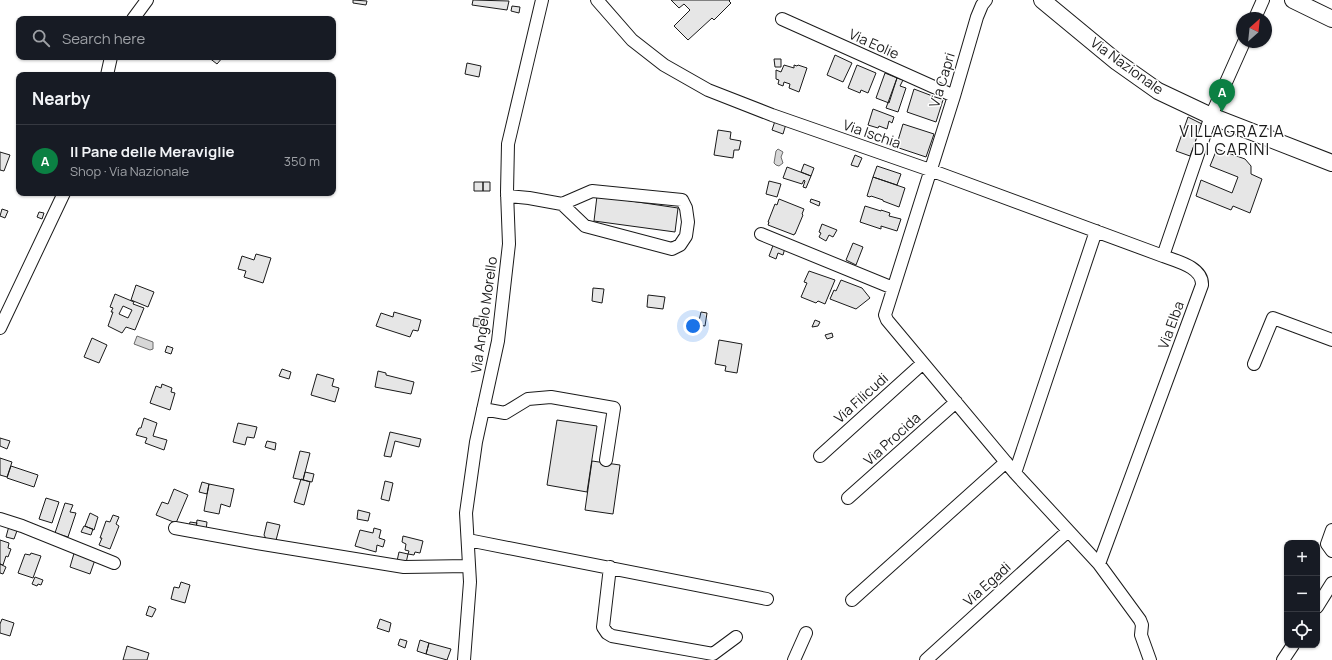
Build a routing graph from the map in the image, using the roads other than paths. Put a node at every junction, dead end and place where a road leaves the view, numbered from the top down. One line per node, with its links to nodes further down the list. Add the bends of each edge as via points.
1 (147, 0): 10 (street)
2 (542, 0): 20 (street, Via Angelo Morello, via 508,144)
3 (597, 0): 18 (street, Via Ischia, via 632,40 664,65 708,90)
4 (986, 0): 15 (street, Via Capri, via 977,17)
5 (1042, 0): 16 (main road, Via Nazionale, via 1117,62 1158,91)
6 (1263, 0): 8 (street)
7 (1293, 0): 9 (main road)
8 (1258, 12)
9 (1331, 15)
10 (136, 16)
11 (782, 20): 15 (street, Via Eolie)
12 (1241, 48): 16 (street)
13 (111, 60): 14 (street)
14 (108, 72)
15 (954, 96): 18 (street, Via Capri)
16 (1211, 116): 17 (main road, Via Nazionale); 24 (street)
17 (1332, 163)
18 (930, 170): 22 (street, Via Ischia); 25 (street, Via Capri)
19 (63, 196): 26 (street)
20 (507, 196): 21 (street); 31 (street, Via Angelo Morello, via 509,244 499,333)
21 (562, 204): 21 (street, via 592,191 682,200 688,222 686,236 680,245 672,249 585,226)
22 (1096, 231): 24 (street, Via Ischia); 35 (street)
23 (761, 234): 25 (street)
24 (1163, 256): 44 (street, Via Elba, via 1192,268 1199,274 1202,285)
25 (893, 288): 28 (street, Via Capri, via 886,309 887,320)
26 (0, 328)
27 (1332, 340): 29 (street, via 1272,318)
28 (923, 363): 30 (street, Via Capri); 32 (street, Via Filicudi)
29 (1254, 364)
30 (956, 402): 34 (street, Via Capri); 36 (street, Via Procida)
31 (483, 409): 33 (street, via 505,413 528,399 551,397 614,408); 41 (street, Via Angelo Morello, via 466,513)
32 (820, 456)
33 (606, 460)
34 (1006, 462): 35 (street, Via Capri); 49 (street)
35 (1015, 473): 40 (street, Via Capri)
36 (848, 498)
37 (0, 519): 43 (street)
38 (175, 528): 45 (street, via 404,567)
39 (1332, 530): 42 (street, via 1327,544)
40 (1068, 531): 44 (street, Via Capri); 56 (street, Via Egadi)
41 (468, 540): 45 (street, Via Angelo Morello); 46 (street)
42 (1332, 551)
43 (114, 563)
44 (1099, 564): 57 (street, Via Capri, via 1140,620 1141,635)
45 (469, 566): 54 (street, Via Angelo Morello)
46 (610, 567): 48 (street); 52 (street, via 602,627 612,636 713,654)
47 (1332, 583): 50 (street)
48 (767, 599)
49 (852, 600)
50 (1320, 602)
51 (806, 633): 55 (street)
52 (736, 637)
53 (1291, 648): 58 (street)
54 (464, 660)
55 (794, 660)
56 (926, 660)
57 (1150, 660)
58 (1284, 660)

